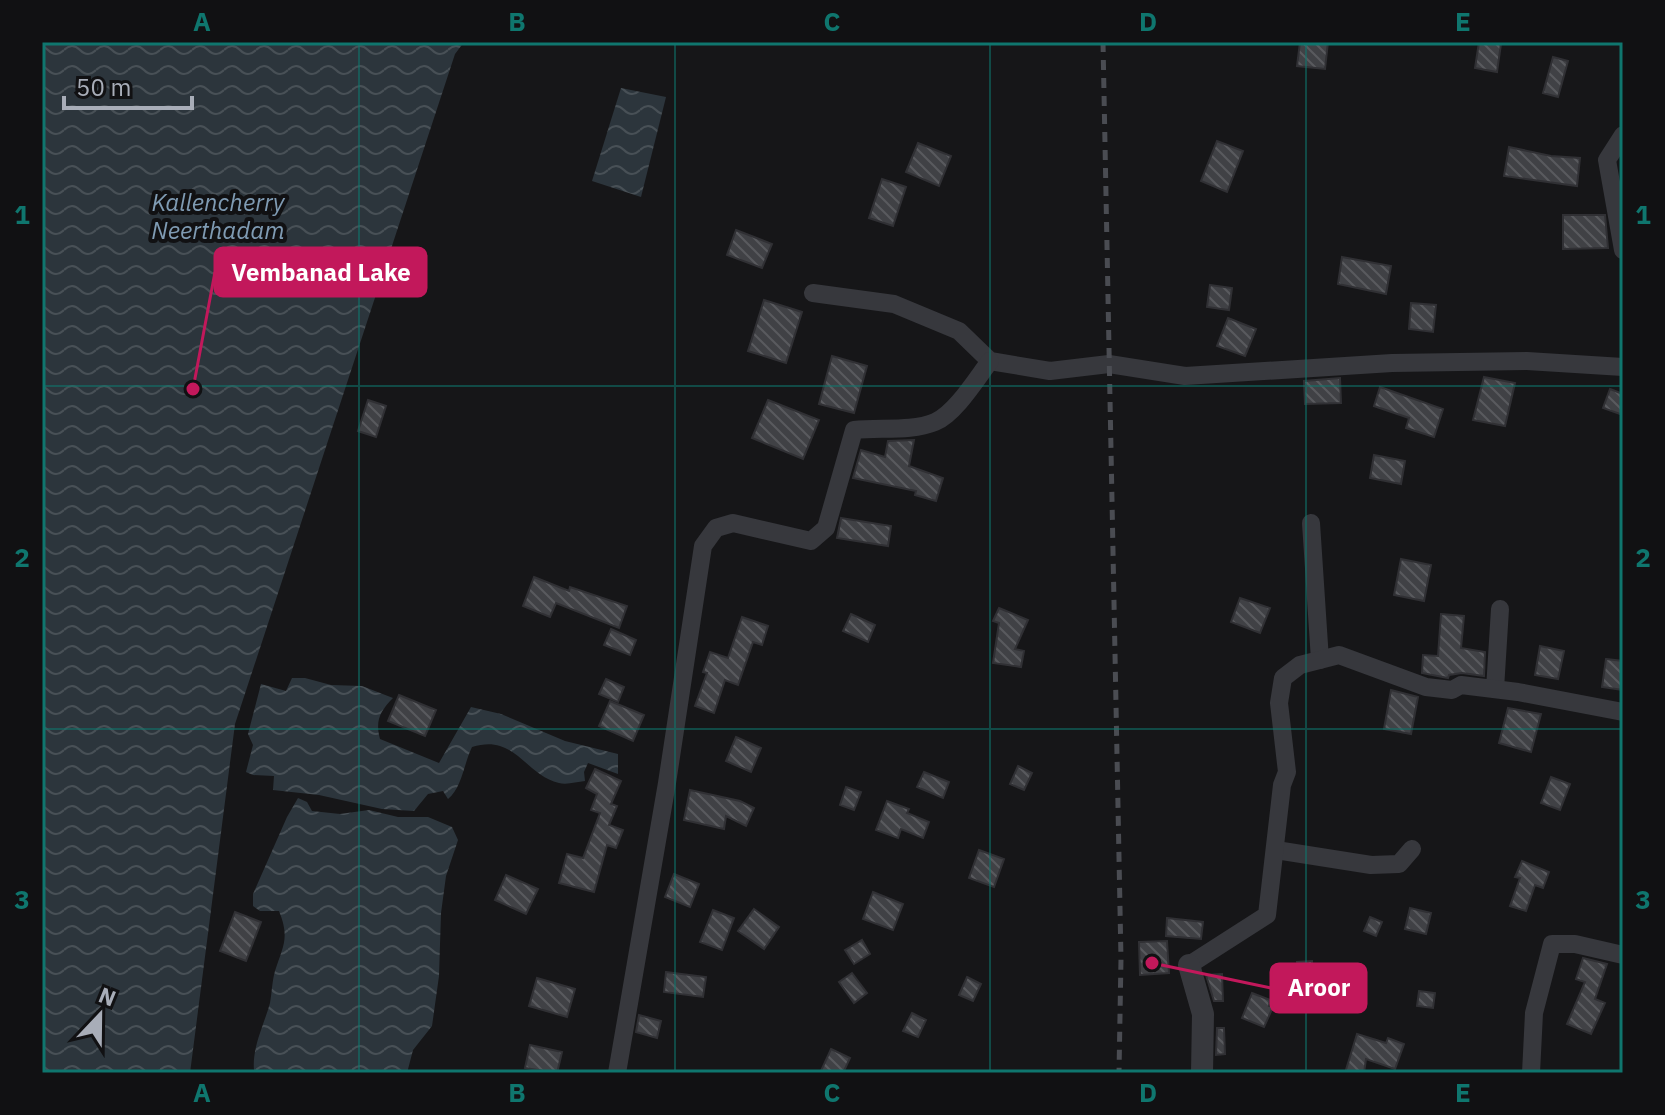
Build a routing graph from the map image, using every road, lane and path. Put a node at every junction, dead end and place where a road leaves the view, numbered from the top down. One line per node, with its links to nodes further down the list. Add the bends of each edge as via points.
1 (1623, 135): 2 (street, via 1607,160)
2 (1623, 250)
3 (813, 293): 4 (street, via 894,304 959,331)
4 (990, 361): 5 (street, via 1050,371 1109,364 1185,376 1392,363 1527,361); 15 (street, via 938,421 854,430 826,528 811,541 733,523 716,528 703,546)
5 (1623, 367)
6 (1311, 523): 8 (street)
7 (1500, 609): 9 (street)
8 (1320, 660): 9 (street, via 1339,655 1426,687); 12 (street, via 1300,665 1283,678 1279,703 1287,772)
9 (1495, 689): 10 (street)
10 (1623, 712)
11 (1412, 849): 12 (street, via 1399,864 1371,865)
12 (1276, 850): 14 (street, via 1267,915)
13 (1623, 955): 17 (street, via 1552,944 1534,1013)
14 (1189, 965): 16 (street, via 1203,1014)
15 (617, 1073)
16 (1202, 1073)
17 (1531, 1073)

